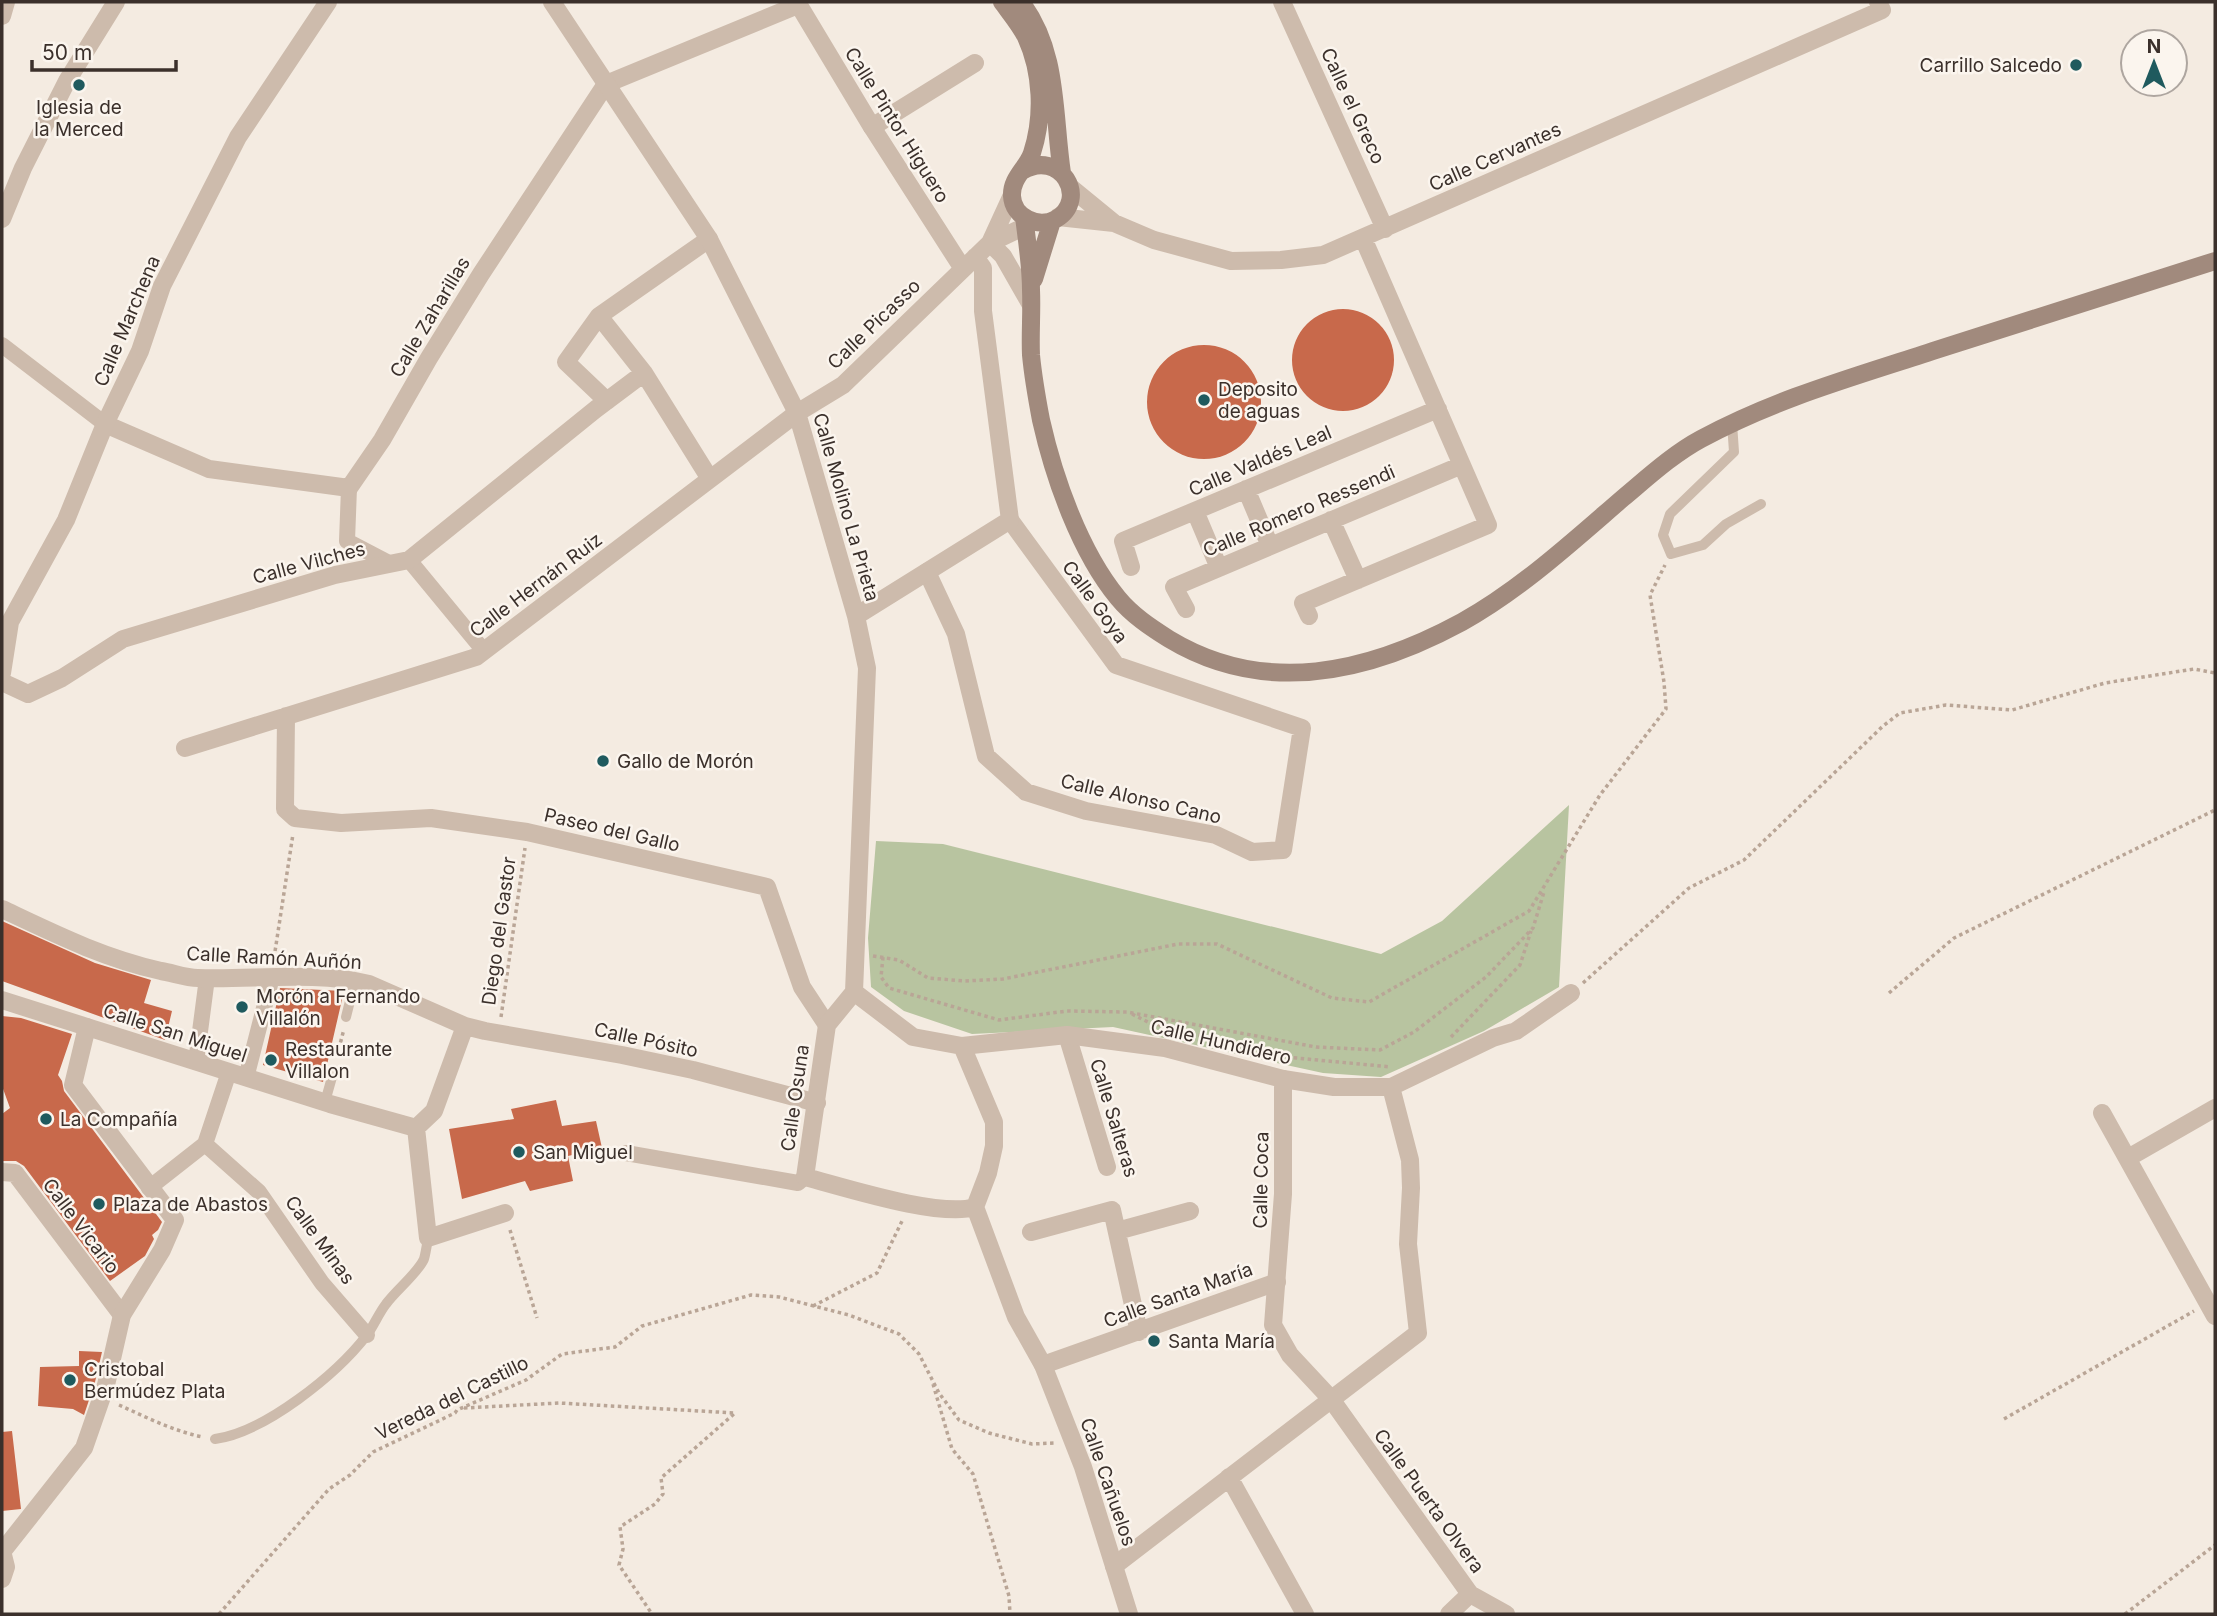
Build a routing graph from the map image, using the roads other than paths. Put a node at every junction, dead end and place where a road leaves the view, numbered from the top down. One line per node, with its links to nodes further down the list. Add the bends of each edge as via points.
1 (6, 2): 10 (street)
2 (116, 2): 17 (street, via 67,80)
3 (328, 2): 34 (street, Calle Marchena, via 237,136 162,286 140,351)
4 (552, 2): 12 (street)
5 (1002, 2): 14 (main road, via 1025,36 1040,92 1032,154)
6 (1021, 2): 15 (main road, via 1050,62)
7 (1282, 2): 20 (street, Calle el Greco)
8 (800, 3): 12 (street); 13 (street, Calle Pintor Higuero)
9 (1880, 6): 20 (street, Calle Cervantes)
10 (2, 16)
11 (975, 63): 13 (street)
12 (606, 84): 22 (street, Calle Molino La Prieta); 37 (street, Calle Zaharillas)
13 (872, 127): 25 (street, Calle Pintor Higuero)
14 (1023, 171): 15 (main road, via 1047,165); 16 (main road)
15 (1066, 180): 18 (main road, via 1069,204); 19 (street, Calle Cervantes)
16 (1012, 195): 18 (main road, via 1015,208); 23 (street)
17 (2, 219)
18 (1039, 221): 19 (street, Calle Cervantes); 23 (street); 26 (main road); 26 (main road)
19 (1114, 223): 21 (street, Calle Cervantes, via 1154,240 1231,261 1323,255)
20 (1385, 229): 21 (street, Calle Cervantes)
21 (1363, 238): 31 (street)
22 (709, 239): 27 (street); 32 (street, Calle Molino La Prieta)
23 (990, 243): 25 (street, Calle Picasso); 26 (street)
24 (2215, 261): 33 (main road, via 1818,388)
25 (969, 263): 32 (street, Calle Picasso, via 843,385); 41 (street, Calle Goya, via 983,268 983,311)
26 (1031, 297): 33 (main road, via 1031,357 1041,421 1061,486 1099,571 1117,596 1152,629 1217,663 1249,671 1329,670 1413,645 1461,622 1545,565 1693,443)
27 (599, 317): 29 (street); 30 (street, via 566,362)
28 (2, 345): 34 (street)
29 (644, 373): 30 (street, Calle Vilches); 36 (street)
30 (601, 405): 44 (street, Calle Vilches)
31 (1438, 408): 35 (street); 38 (street, Calle Valdés Leal)
32 (796, 413): 36 (street, Calle Hernán Ruiz); 50 (street, Calle Molino La Prieta)
33 (1732, 423): 39 (lane, via 1734,452 1670,514 1662,535 1671,554 1703,545 1726,524)
34 (105, 424): 37 (street, via 209,469); 51 (street, Calle Marchena, via 66,520)
35 (1462, 465): 42 (street, Calle Romero Ressendi); 48 (street, via 1488,525)
36 (710, 479): 53 (street, Calle Hernán Ruiz)
37 (349, 488): 44 (street, via 347,541)
38 (1246, 489): 40 (street, Calle Valdés Leal); 43 (street)
39 (1761, 504)
40 (1195, 511): 45 (street, Calle Valdés Leal, via 1123,541); 46 (street)
41 (1010, 520): 47 (street); 58 (street, Calle Goya, via 1116,665 1302,728)
42 (1331, 520): 43 (street, Calle Romero Ressendi); 48 (street)
43 (1270, 546): 46 (street, Calle Romero Ressendi)
44 (400, 562): 53 (street); 55 (street, Calle Vilches, via 335,575 123,639 28,694)
45 (1131, 566)
46 (1219, 568): 49 (street, Calle Romero Ressendi, via 1174,587)
47 (927, 572): 50 (street); 58 (street, Calle Alonso Cano, via 956,634 986,756 1026,792 1086,811 1216,835 1252,852)
48 (1357, 580): 52 (street, via 1303,603)
49 (1186, 609)
50 (856, 615): 63 (street, Calle Molino La Prieta, via 867,668)
51 (6, 616): 54 (street, Calle Marchena)
52 (1309, 616)
53 (484, 651): 56 (street, Calle Hernán Ruiz, via 477,657)
54 (2, 673)
55 (2, 682)
56 (286, 716): 57 (street, Calle Hernán Ruiz); 68 (street, Paseo del Gallo, via 285,809 295,818 341,822 431,818 527,832 767,887 802,987)
57 (185, 748)
58 (1283, 850)
59 (2, 909): 61 (street, Calle Ramón Auñón, via 83,948 141,966)
60 (272, 977): 61 (street, Calle Ramón Auñón); 62 (street, Calle Ramón Auñón); 74 (street)
61 (207, 978): 72 (street)
62 (355, 981): 66 (lane); 67 (street, Calle Ramón Auñón)
63 (854, 992): 68 (street); 71 (street, Calle Hundidero, via 913,1037)
64 (1571, 993): 76 (street, Calle Hundidero, via 1516,1031)
65 (2, 1000): 69 (street, Calle San Miguel)
66 (346, 1017)
67 (465, 1026): 78 (street, Calle Pósito, via 670,1065); 81 (street, via 434,1111)
68 (827, 1026): 78 (street, Calle Osuna)
69 (87, 1027): 72 (street, Calle San Miguel); 88 (street, via 73,1085)
70 (1067, 1035): 71 (street, Calle Hundidero); 75 (street, Calle Hundidero, via 1165,1048); 85 (street, Calle Salteras)
71 (962, 1046): 89 (street, via 994,1122 994,1146)
72 (196, 1062): 74 (street, Calle San Miguel)
73 (334, 1070): 77 (lane)
74 (238, 1075): 77 (street, Calle San Miguel); 82 (street)
75 (1283, 1079): 76 (street, Calle Hundidero, via 1334,1087); 95 (street, Calle Coca)
76 (1391, 1087): 101 (street, via 1410,1160 1408,1244 1418,1333)
77 (326, 1102): 81 (street, Calle San Miguel)
78 (817, 1103): 87 (street, Calle Osuna)
79 (2215, 1108): 84 (street)
80 (2102, 1113): 84 (street)
81 (416, 1128): 94 (street)
82 (205, 1144): 88 (street); 99 (street, Calle Minas, via 259,1192 322,1283)
83 (626, 1153): 87 (street, via 798,1183)
84 (2128, 1158): 96 (street)
85 (1107, 1167)
86 (2, 1172): 97 (street, Calle Vicario, via 15,1173)
87 (805, 1177): 89 (street, via 908,1204)
88 (149, 1188): 97 (street, via 175,1220)
89 (975, 1207): 100 (street, Calle Cañuelos, via 1016,1317)
90 (1190, 1211): 92 (street)
91 (505, 1213): 94 (street)
92 (1117, 1231): 93 (street, via 1112,1210); 98 (street)
93 (1031, 1232)
94 (428, 1238): 99 (lane, via 424,1259 385,1305)
95 (1277, 1282): 98 (street, Calle Santa María); 101 (street, Calle Santa María, via 1273,1325 1290,1355)
96 (2212, 1310)
97 (122, 1315): 104 (street, via 84,1448)
98 (1139, 1332): 100 (street, Calle Santa María)
99 (367, 1335): 102 (lane, via 290,1405 233,1437)
100 (1043, 1365): 105 (street, Calle Cañuelos)
101 (1331, 1399): 103 (street); 107 (street, Calle Puerta Olvera)
102 (215, 1439)
103 (1229, 1477): 105 (street); 109 (street)
104 (2, 1552): 106 (street, via 6,1567)
105 (1114, 1566): 108 (street, Calle Cañuelos)
106 (2, 1579)
107 (1470, 1594): 110 (street); 111 (street, Calle Puerta Olvera)
108 (1129, 1614)
109 (1305, 1614)
110 (1449, 1614)
111 (1506, 1614)

